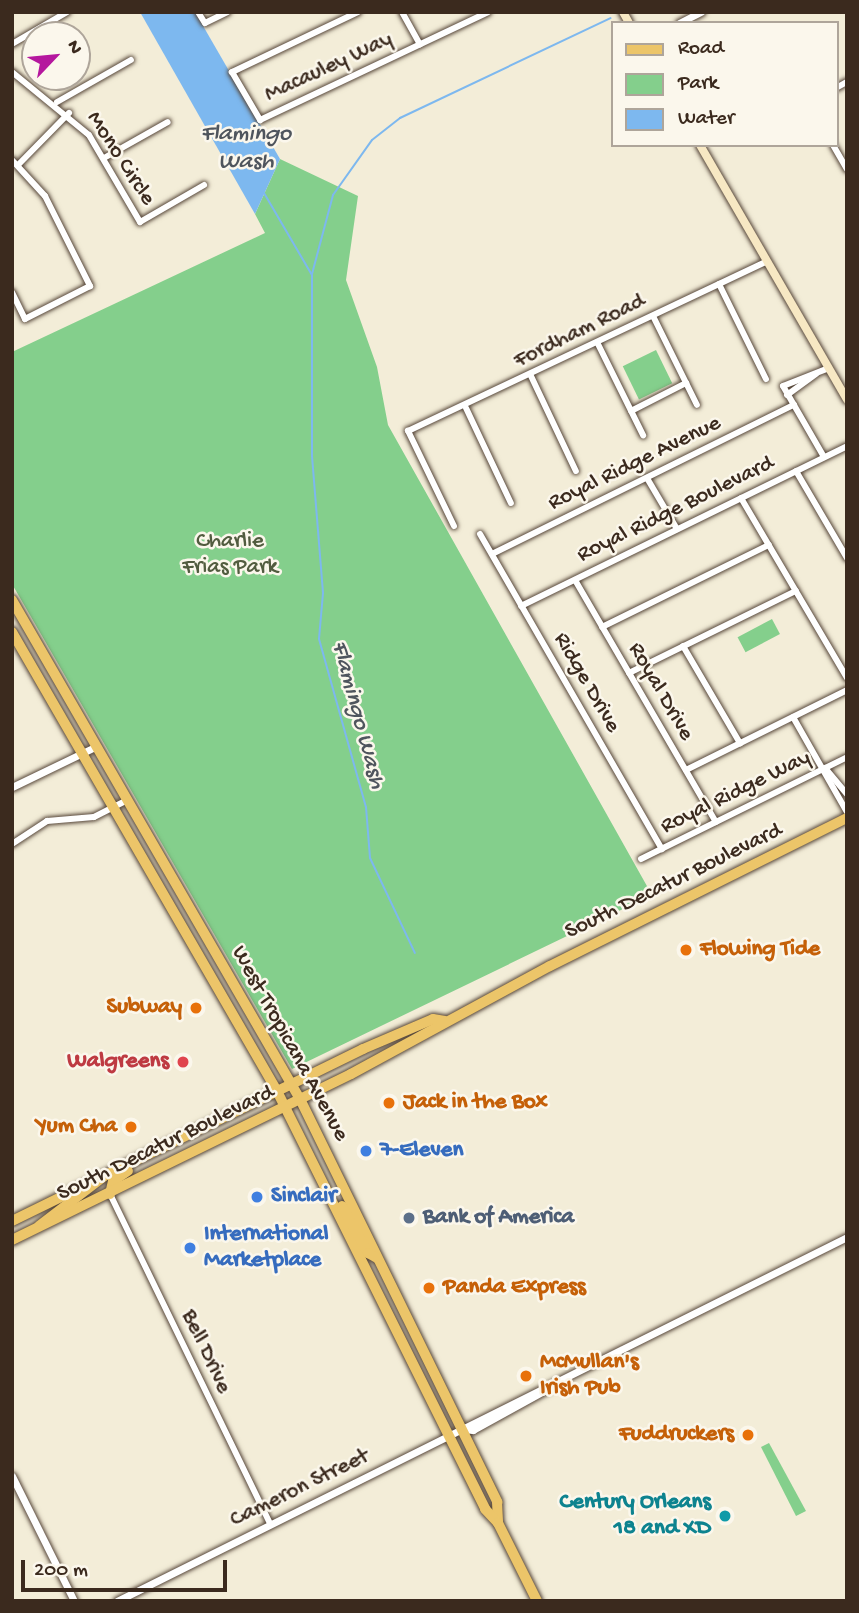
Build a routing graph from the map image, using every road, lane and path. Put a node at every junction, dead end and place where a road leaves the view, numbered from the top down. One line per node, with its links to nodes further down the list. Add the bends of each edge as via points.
1 (68, 12): 9 (street)
2 (198, 12): 3 (street, via 205,23)
3 (228, 12)
4 (358, 12): 10 (street, Macauley Way, via 232,72 260,120)
5 (402, 12): 10 (street)
6 (488, 12): 10 (street, Macauley Way)
7 (701, 12): 8 (street)
8 (683, 21)
9 (12, 44)
10 (420, 44)
11 (131, 60): 13 (street)
12 (12, 72): 13 (street, Mono Circle)
13 (57, 102): 14 (street, Mono Circle)
14 (69, 113): 18 (street, Mono Circle); 19 (street)
15 (168, 122): 18 (street)
16 (702, 147): 22 (main road)
17 (834, 147): 20 (street)
18 (104, 158): 21 (street, Mono Circle, via 140,222)
19 (15, 163): 24 (street, via 45,196 90,286 25,319)
20 (847, 169)
21 (204, 185)
22 (766, 262): 23 (street, Fordham Road); 27 (main road)
23 (719, 284): 25 (street, Fordham Road); 30 (street)
24 (12, 292)
25 (653, 316): 26 (street, Fordham Road); 31 (street)
26 (598, 344): 29 (street, Fordham Road); 37 (street)
27 (828, 368): 28 (street); 33 (main road)
28 (816, 374): 32 (street); 32 (street, via 783,386)
29 (531, 376): 36 (street, Fordham Road); 41 (street)
30 (766, 379)
31 (687, 383): 34 (street); 37 (street)
32 (788, 394): 35 (street)
33 (847, 400)
34 (697, 405)
35 (794, 405): 40 (street); 43 (street, Royal Ridge Avenue)
36 (466, 408): 45 (street); 46 (street, Fordham Road, via 408,431)
37 (631, 411): 38 (street)
38 (643, 435)
39 (847, 446): 40 (street, Royal Ridge Boulevard)
40 (824, 457): 42 (street, Royal Ridge Boulevard)
41 (576, 471)
42 (796, 471): 44 (street, Royal Ridge Boulevard); 51 (street)
43 (647, 478): 47 (street); 50 (street, Royal Ridge Avenue)
44 (741, 498): 47 (street, Royal Ridge Boulevard); 49 (street)
45 (511, 503)
46 (454, 526)
47 (677, 529): 52 (street, Royal Ridge Boulevard)
48 (480, 534): 50 (street, Ridge Drive)
49 (769, 545): 53 (street); 56 (street)
50 (492, 554): 55 (street, Ridge Drive)
51 (847, 558)
52 (575, 580): 55 (street, Royal Ridge Boulevard); 56 (street, Royal Drive)
53 (796, 591): 58 (street); 62 (street)
54 (12, 600): 59 (main road, West Tropicana Avenue)
55 (521, 606): 79 (street, Ridge Drive)
56 (602, 627): 61 (street, Royal Drive)
57 (12, 632): 60 (main road, West Tropicana Avenue)
58 (683, 646): 61 (street); 65 (street)
59 (40, 648): 60 (main road); 66 (main road, West Tropicana Avenue)
60 (26, 656): 67 (main road, West Tropicana Avenue)
61 (629, 673): 70 (street, Royal Drive)
62 (847, 678)
63 (847, 690): 64 (street)
64 (793, 716): 65 (street); 69 (street)
65 (740, 743): 70 (street)
66 (97, 746): 67 (street); 73 (main road, West Tropicana Avenue)
67 (82, 753): 71 (street); 74 (main road, West Tropicana Avenue)
68 (847, 757): 69 (street, Royal Ridge Way)
69 (825, 768): 72 (street); 75 (street); 77 (street, Royal Ridge Way)
70 (686, 770): 77 (street, Royal Drive)
71 (12, 787)
72 (847, 794)
73 (128, 800): 74 (street); 81 (main road, West Tropicana Avenue)
74 (114, 808): 78 (street, via 47,821); 82 (main road, West Tropicana Avenue)
75 (847, 812)
76 (847, 818): 83 (main road, South Decatur Boulevard)
77 (716, 822): 79 (street, Royal Ridge Way)
78 (12, 844)
79 (662, 849): 80 (street, Royal Ridge Way)
80 (641, 859)
81 (178, 886): 82 (main road); 84 (main road, West Tropicana Avenue)
82 (165, 894): 85 (main road, West Tropicana Avenue)
83 (445, 1021): 84 (main road, South Decatur Boulevard, via 433,1019); 86 (main road, South Decatur Boulevard)
84 (292, 1084): 85 (main road, South Decatur Boulevard); 86 (main road, West Tropicana Avenue)
85 (277, 1091): 87 (main road, West Tropicana Avenue); 88 (main road, South Decatur Boulevard)
86 (300, 1100): 87 (main road, South Decatur Boulevard); 96 (main road, West Tropicana Avenue)
87 (286, 1107): 90 (main road, South Decatur Boulevard); 91 (main road, West Tropicana Avenue)
88 (154, 1152): 89 (main road, South Decatur Boulevard); 90 (main road, via 113,1181)
89 (103, 1177): 92 (main road, South Decatur Boulevard); 93 (main road, via 96,1188 47,1214)
90 (110, 1194): 93 (main road, South Decatur Boulevard); 101 (street, Bell Drive)
91 (331, 1196): 96 (main road, via 368,1253); 98 (main road, West Tropicana Avenue)
92 (12, 1221)
93 (38, 1227): 95 (main road, South Decatur Boulevard)
94 (847, 1237): 97 (street, Cameron Street)
95 (12, 1240)
96 (378, 1258): 97 (main road, West Tropicana Avenue)
97 (462, 1429): 98 (street, Cameron Street); 100 (main road, West Tropicana Avenue, via 497,1502)
98 (449, 1436): 100 (main road, West Tropicana Avenue, via 485,1509); 101 (street, Cameron Street)
99 (12, 1476): 102 (street)
100 (498, 1523): 104 (main road, West Tropicana Avenue)
101 (271, 1525): 103 (street, Cameron Street)
102 (74, 1601)
103 (117, 1601)
104 (537, 1601)

